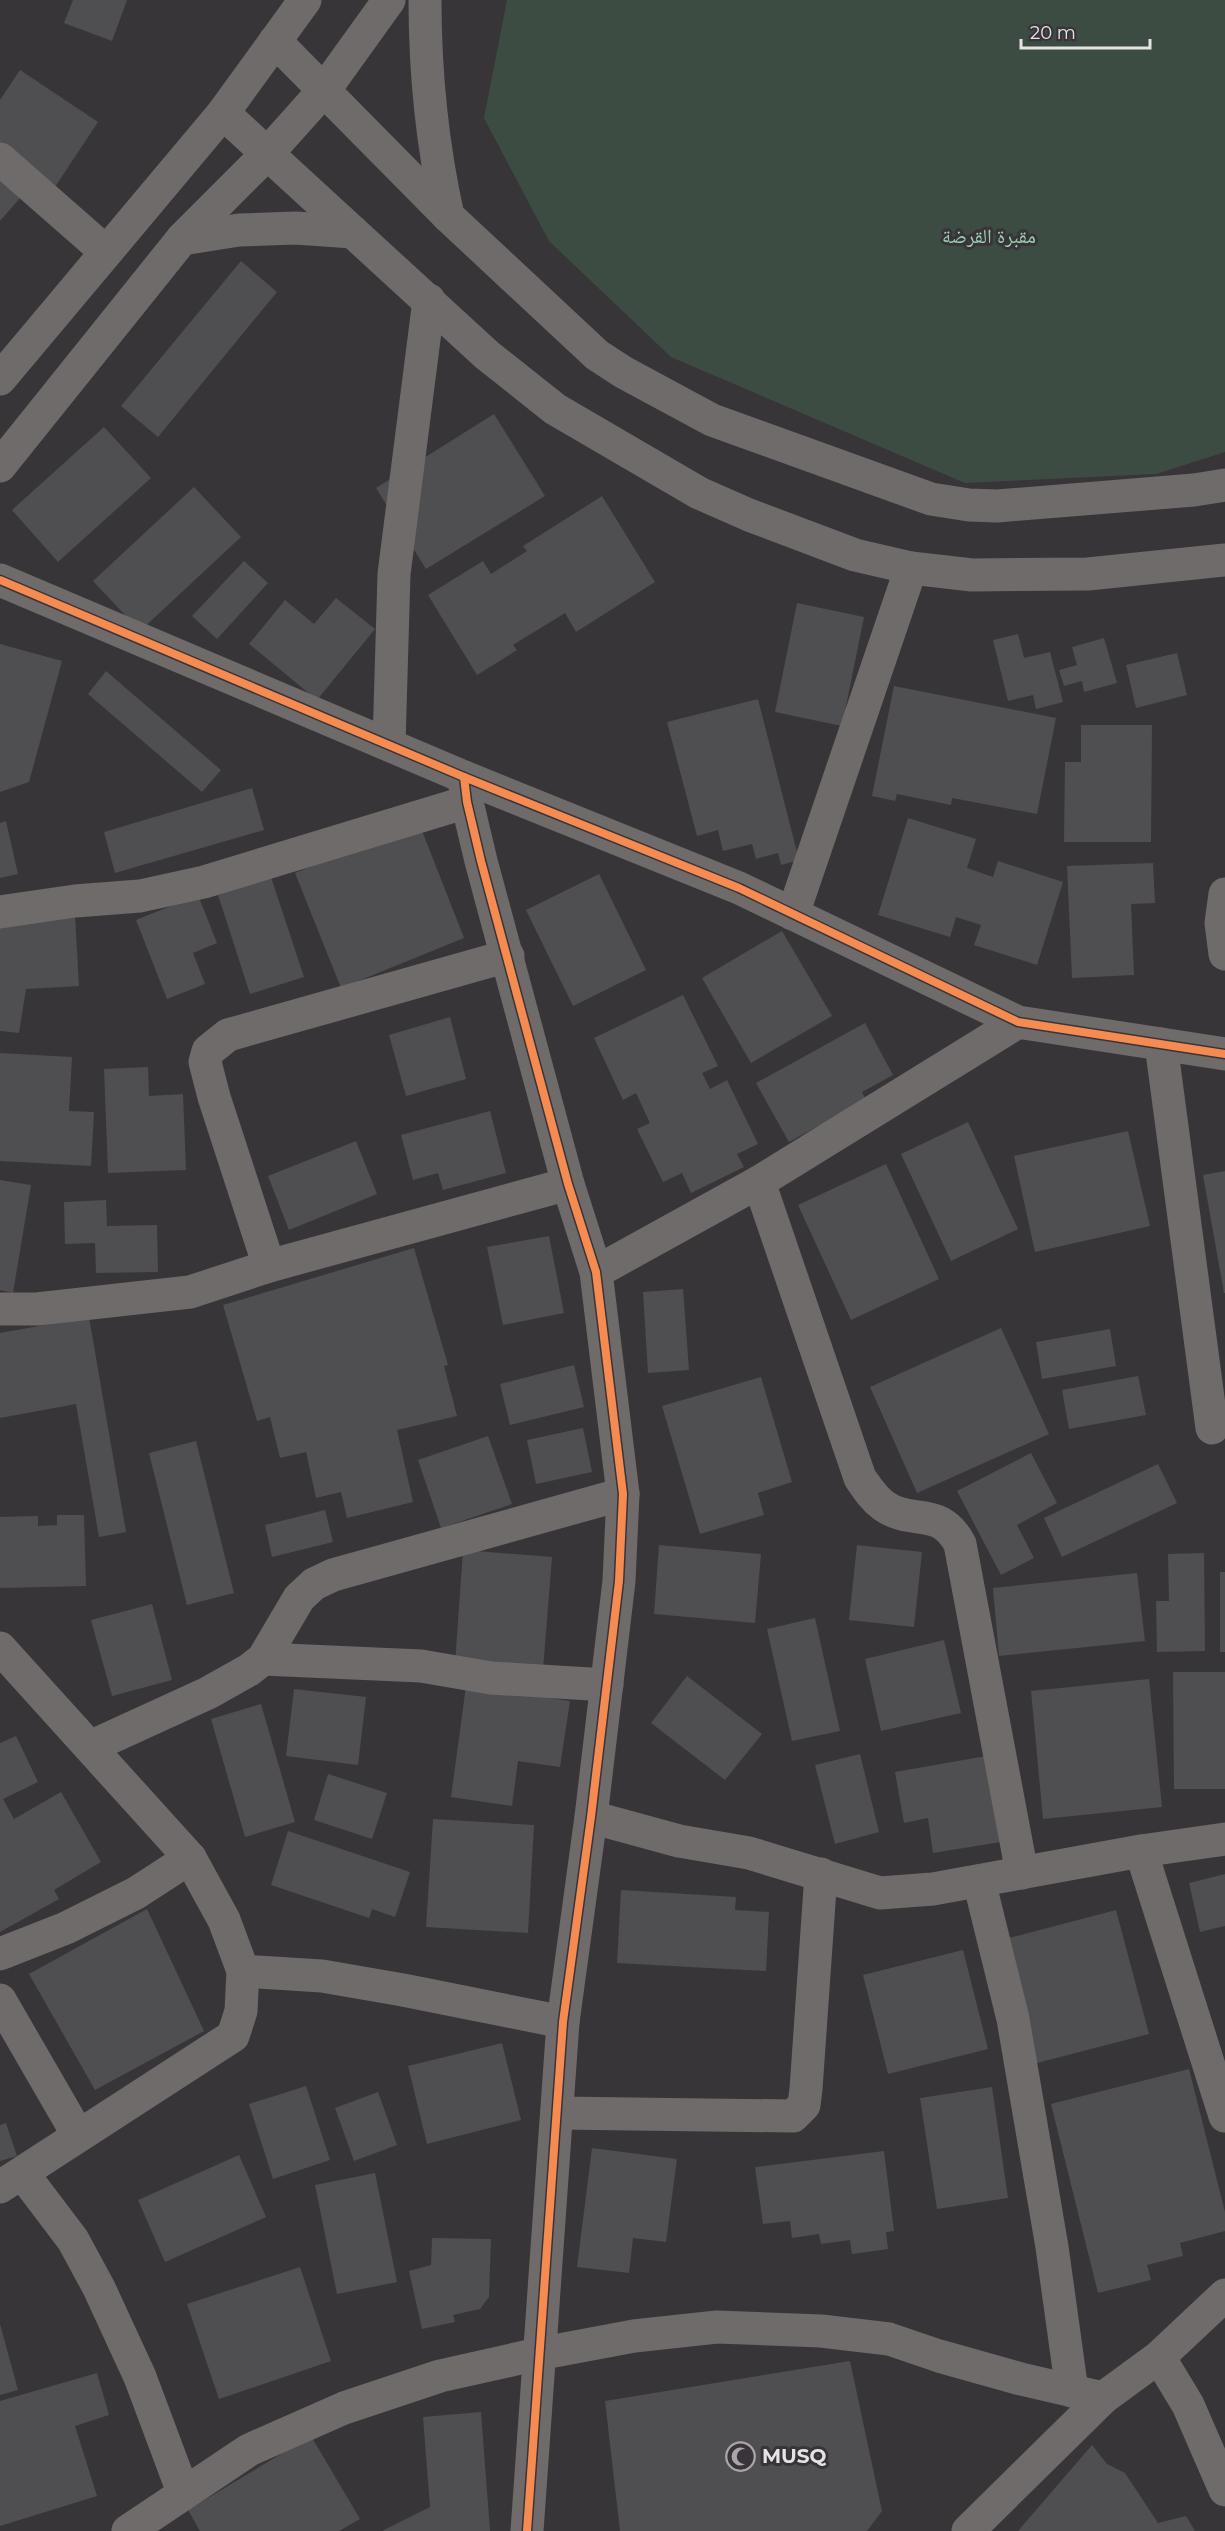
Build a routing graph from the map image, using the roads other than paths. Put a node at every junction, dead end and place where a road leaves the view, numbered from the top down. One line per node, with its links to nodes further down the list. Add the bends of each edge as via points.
1 (305, 0): 4 (main road)
2 (389, 0): 5 (main road)
3 (425, 0): 9 (main road, via 429,109)
4 (275, 41): 5 (main road); 6 (main road)
5 (325, 89): 7 (main road); 9 (main road)
6 (223, 113): 7 (main road); 12 (main road)
7 (266, 155): 10 (main road); 11 (main road)
8 (0, 159): 12 (street)
9 (448, 216): 16 (main road, via 597,355 623,372 712,420 931,499 998,506)
10 (353, 232): 11 (main road, via 285,228); 13 (main road)
11 (182, 239): 15 (main road)
12 (106, 252): 14 (main road)
13 (429, 300): 18 (main road, via 487,355 555,409 699,493 855,555); 20 (street, via 394,574)
14 (0, 379)
15 (0, 466)
16 (1225, 484)
17 (1225, 560): 18 (main road, via 1088,574 972,574)
18 (911, 568): 23 (street)
19 (0, 580): 20 (street)
20 (389, 744): 21 (street)
21 (466, 790): 22 (street, via 204,882 140,896); 23 (street, via 739,888); 24 (street)
22 (0, 912)
23 (793, 914): 25 (street)
24 (508, 956): 29 (street); 30 (street, via 228,1035 208,1051 205,1062 214,1097)
25 (1018, 1022): 26 (street); 28 (street)
26 (1161, 1044): 27 (street); 33 (street)
27 (1225, 1054)
28 (759, 1182): 31 (street); 44 (street, via 860,1478 885,1507 934,1519 952,1529 960,1544)
29 (568, 1184): 30 (street); 31 (street)
30 (268, 1266): 32 (street, via 190,1292 37,1309)
31 (596, 1272): 34 (street)
32 (0, 1309)
33 (1212, 1428)
34 (623, 1494): 36 (street, via 333,1575 314,1584 299,1598); 37 (street, via 620,1581)
35 (2, 1652): 38 (street)
36 (263, 1659): 37 (street, via 421,1666 491,1678); 38 (street, via 208,1693)
37 (607, 1685): 39 (street)
38 (90, 1747): 42 (street)
39 (591, 1817): 43 (street, via 679,1841 749,1853); 49 (street)
40 (1225, 1839): 41 (street)
41 (1141, 1851): 44 (street); 51 (street)
42 (190, 1857): 46 (street, via 136,1893 66,1928); 47 (street, via 224,1920)
43 (821, 1874): 45 (street, via 880,1893); 50 (street, via 806,2089 804,2105 794,2116)
44 (1022, 1874): 45 (street)
45 (979, 1881): 57 (street, via 1013,2019)
46 (0, 1954)
47 (243, 1971): 49 (street, via 322,1976); 52 (street, via 241,2011 232,2036)
48 (0, 2000): 52 (street)
49 (563, 2022): 50 (street)
50 (556, 2113): 55 (street)
51 (1225, 2116)
52 (78, 2135): 53 (street)
53 (11, 2181): 60 (street, via 73,2240 99,2288 140,2377)
54 (1225, 2295): 56 (street)
55 (538, 2354): 57 (street, via 634,2336 717,2327 821,2331 889,2339); 60 (street, via 440,2376 344,2408 249,2450); 62 (street)
56 (1159, 2357): 58 (street); 59 (street, via 1188,2405)
57 (1072, 2391): 58 (street)
58 (1103, 2398): 63 (street)
59 (1225, 2490)
60 (172, 2510): 61 (street)
61 (128, 2531)
62 (527, 2531)
63 (968, 2531)

